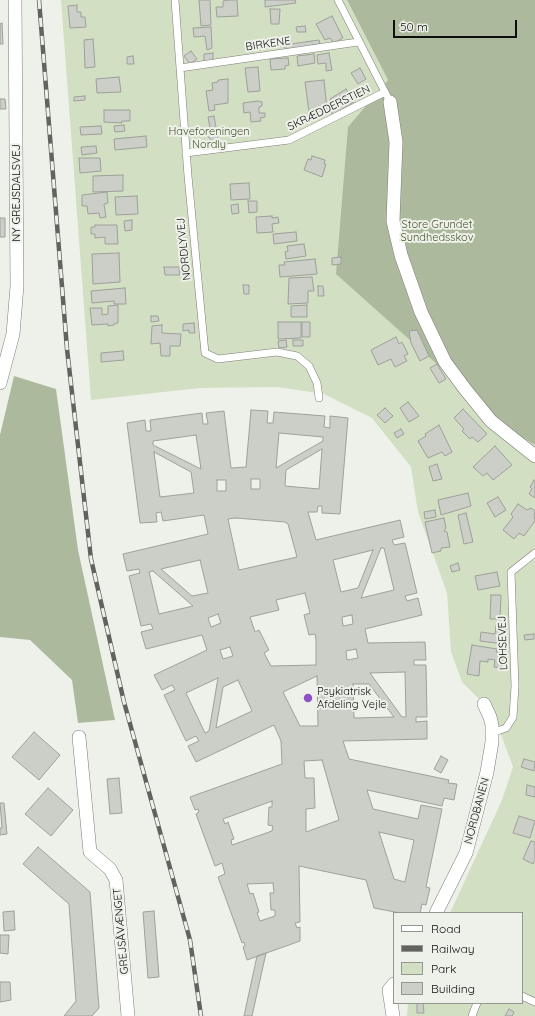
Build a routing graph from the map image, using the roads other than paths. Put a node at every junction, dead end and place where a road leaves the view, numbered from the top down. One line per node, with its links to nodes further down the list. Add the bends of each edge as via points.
1 (15, 0): 8 (street, NY GREJSDALSVEJ, via 17,286 12,334)
2 (175, 0): 5 (lane, NORDLYVEJ)
3 (338, 0): 4 (lane)
4 (358, 42): 5 (lane, BIRKENE); 6 (lane)
5 (180, 68): 7 (lane, NORDLYVEJ)
6 (387, 97): 7 (lane, SKRÆDDERSTIEN, via 289,140); 10 (street, via 396,142 393,221 401,255 421,312 445,362 465,389 491,421)
7 (186, 153): 9 (lane, NORDLYVEJ, via 205,353 218,360 277,352 297,356 309,366 317,383)
8 (0, 383)
9 (319, 398)
10 (535, 456)
11 (535, 553): 13 (lane, LOHSEVEJ, via 511,572 515,686 512,716 506,728)
12 (484, 704): 13 (street, NORDBANEN, via 490,716)
13 (492, 733): 15 (street, NORDBANEN, via 487,772 466,853)
14 (79, 737): 20 (street, GREJSÅVÆNGET, via 90,852 110,869 116,880)
15 (436, 912)
16 (393, 985): 21 (street, via 389,990)
17 (523, 996): 18 (lane)
18 (535, 1002)
19 (477, 1004): 22 (lane)
20 (128, 1016)
21 (392, 1016)
22 (472, 1016)

